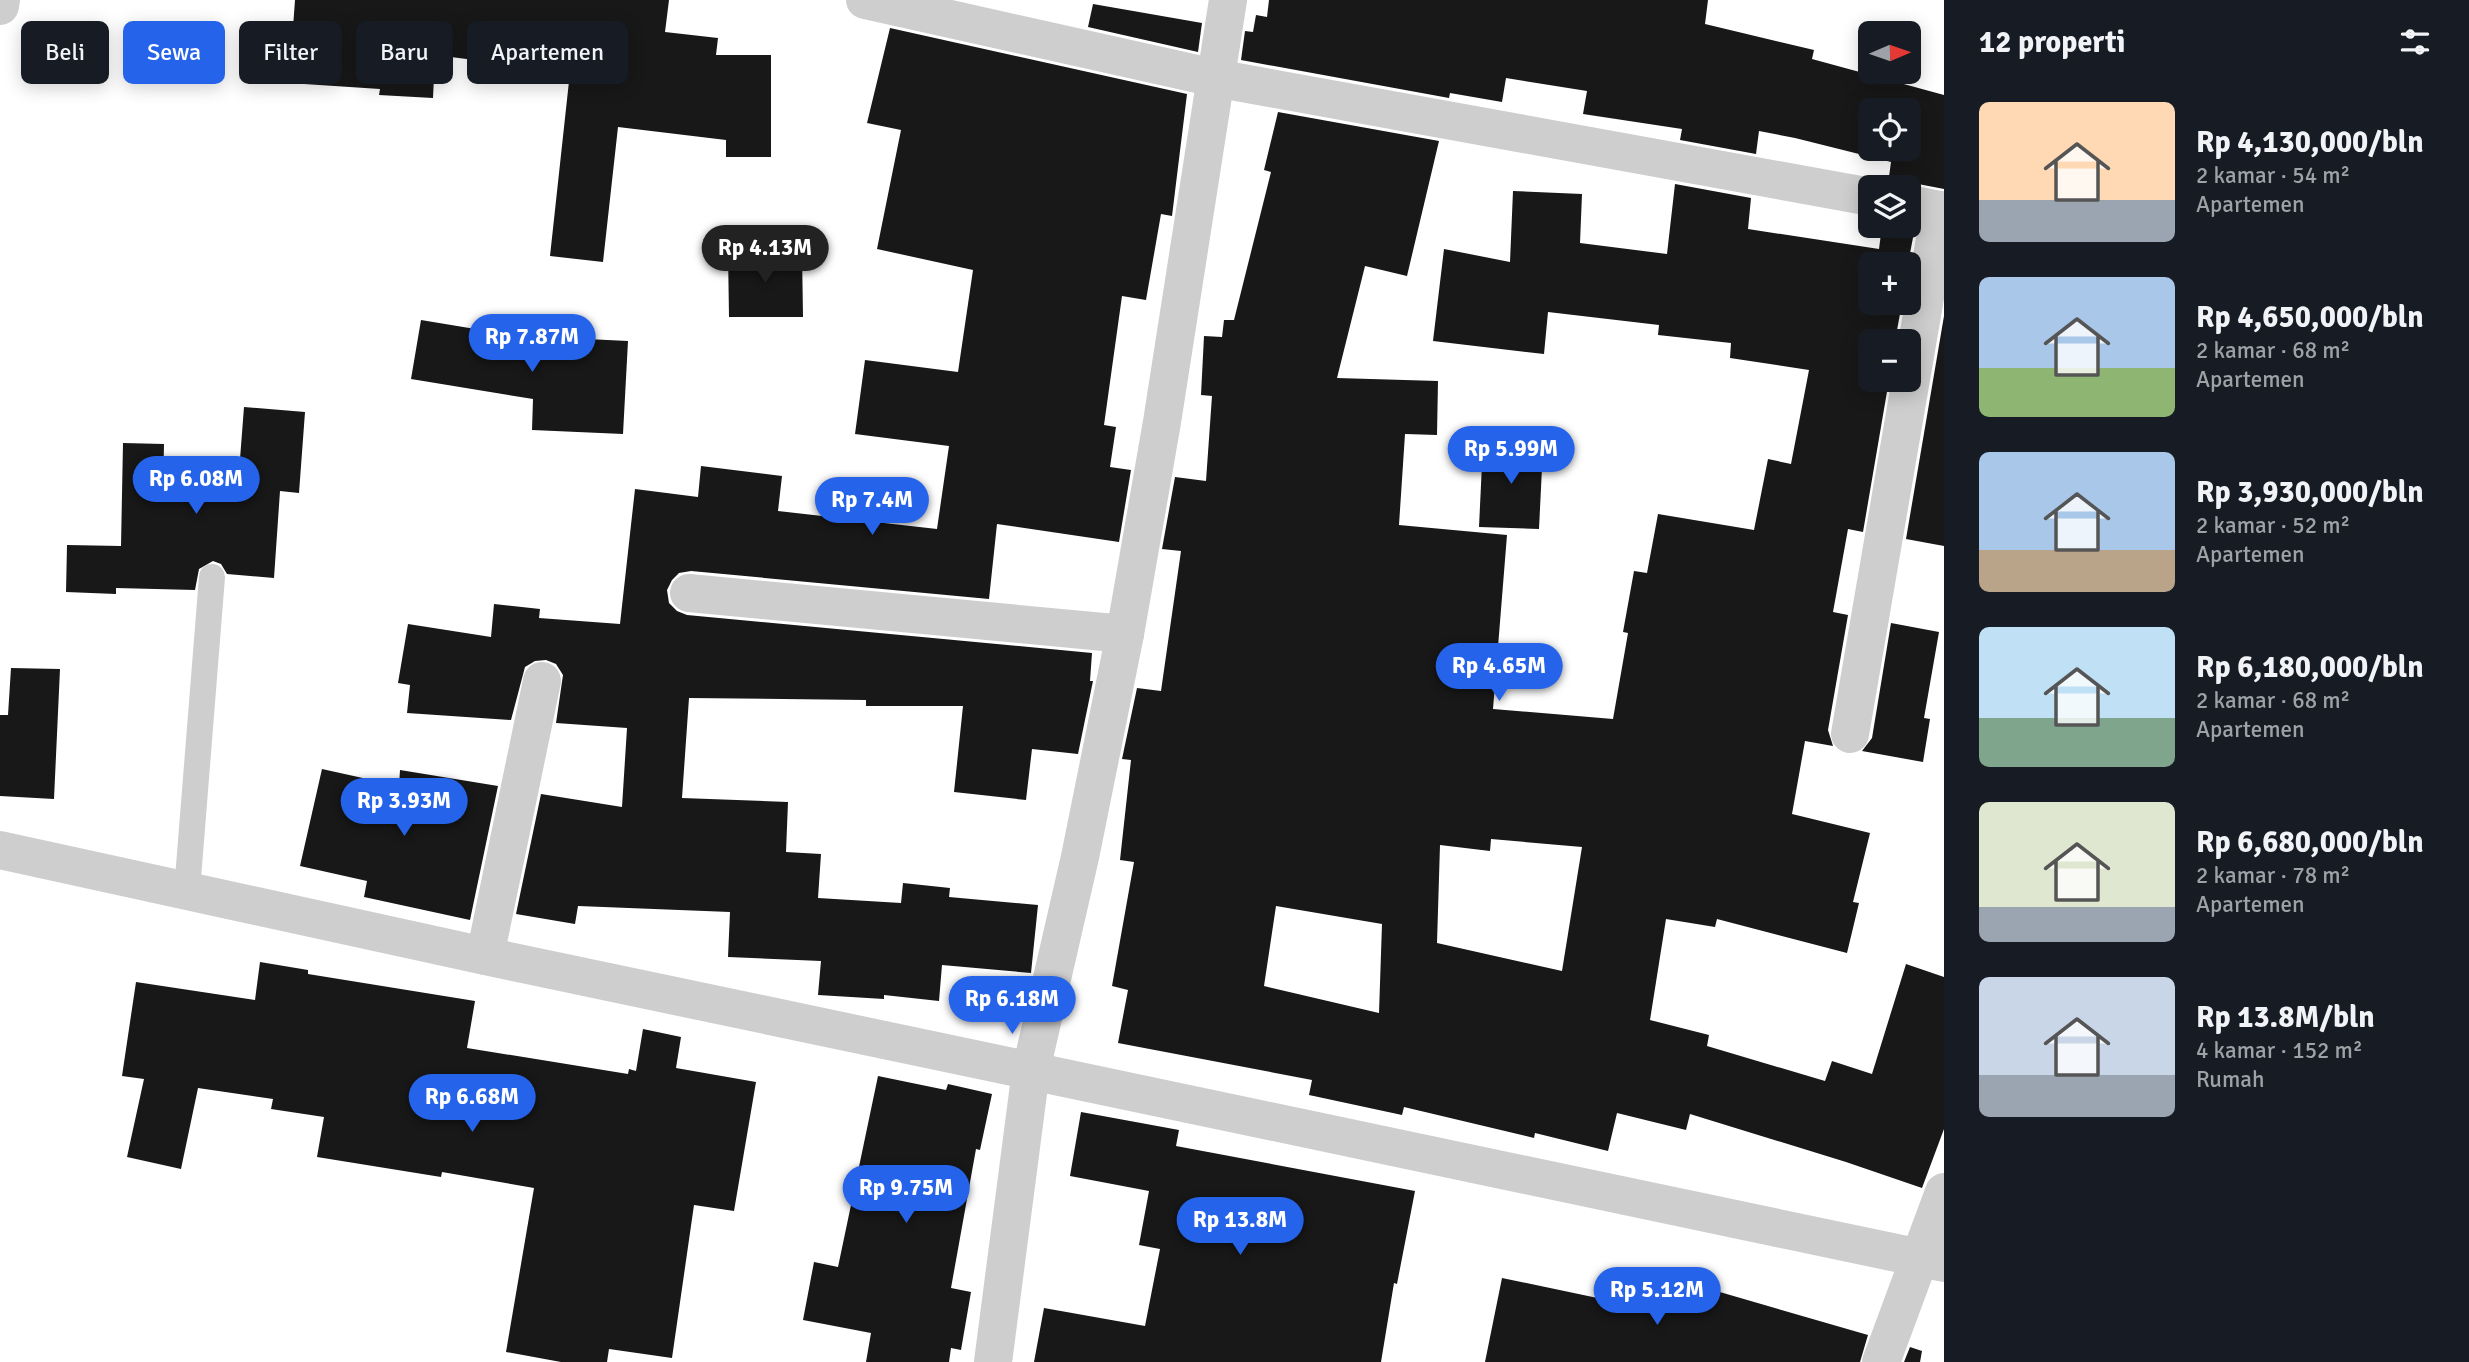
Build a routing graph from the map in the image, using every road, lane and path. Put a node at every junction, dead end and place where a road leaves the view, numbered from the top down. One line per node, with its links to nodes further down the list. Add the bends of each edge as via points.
1 (1, 0): 4 (street)
2 (866, 0): 5 (street)
3 (1228, 0): 5 (street)
4 (0, 6)
5 (1215, 78): 6 (street); 10 (street)
6 (1858, 195)
7 (1931, 208): 12 (street)
8 (212, 577): 14 (lane)
9 (689, 593): 10 (street)
10 (1125, 634): 16 (street)
11 (542, 681): 15 (street)
12 (1850, 734)
13 (11, 852): 14 (street)
14 (187, 891): 15 (street)
15 (485, 956): 16 (street)
16 (1031, 1070): 18 (street); 19 (street)
17 (1944, 1192): 18 (street)
18 (1933, 1260): 20 (street)
19 (993, 1362)
20 (1881, 1362)

